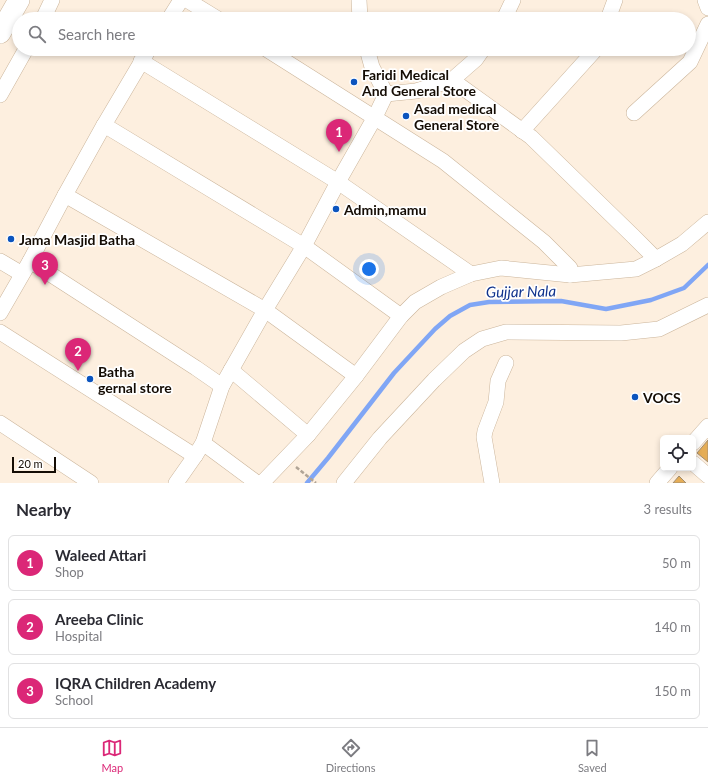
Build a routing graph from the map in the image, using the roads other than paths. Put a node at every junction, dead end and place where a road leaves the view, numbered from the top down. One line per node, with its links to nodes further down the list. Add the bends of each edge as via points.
1 (19, 0): 10 (main road)
2 (52, 0): 12 (street)
3 (181, 0): 13 (street)
4 (187, 0): 14 (street)
5 (359, 0): 15 (street)
6 (513, 0): 16 (street)
7 (615, 0): 17 (street)
8 (705, 0): 9 (street)
9 (708, 8)
10 (12, 12)
11 (12, 12): 19 (main road)
12 (46, 12)
13 (173, 12)
14 (207, 12)
15 (360, 12)
16 (507, 12)
17 (611, 12)
18 (708, 24): 20 (street)
19 (0, 33)
20 (696, 49)
21 (22, 56): 31 (street)
22 (144, 56): 34 (street)
23 (147, 56): 36 (street)
24 (277, 56): 33 (street)
25 (369, 56): 30 (street)
26 (478, 56): 29 (street)
27 (590, 56): 35 (street)
28 (693, 56): 32 (street, via 690,62)
29 (452, 80): 30 (street, via 416,91); 35 (street)
30 (386, 94): 33 (street)
31 (0, 95)
32 (634, 113)
33 (375, 117): 36 (street); 45 (street, via 443,161 544,242 570,268)
34 (104, 125): 37 (street); 39 (street)
35 (522, 131): 40 (street)
36 (338, 182): 39 (street); 44 (street)
37 (65, 195): 42 (street); 47 (street)
38 (708, 222): 40 (street, via 682,244)
39 (304, 246): 47 (street); 49 (street)
40 (656, 260): 45 (street, via 636,269)
41 (0, 261): 43 (street)
42 (30, 261): 43 (street); 54 (street)
43 (22, 274): 48 (street)
44 (471, 274): 45 (street, via 501,268); 49 (street, via 415,302)
45 (570, 275)
46 (708, 305): 68 (street, via 659,329 621,333 506,332 482,340 464,351 434,380 380,438)
47 (265, 310): 52 (street); 53 (street)
48 (0, 313)
49 (401, 316): 53 (street)
50 (0, 332): 60 (street)
51 (506, 363): 69 (street, via 498,381 496,402 484,438)
52 (231, 370): 54 (street); 57 (street)
53 (356, 376): 57 (street)
54 (222, 386): 59 (street)
55 (0, 423): 64 (street)
56 (708, 426): 58 (street)
57 (308, 435): 67 (street)
58 (696, 440)
59 (203, 443): 60 (street); 66 (street)
60 (195, 456): 65 (street)
61 (696, 465): 63 (street)
62 (667, 471): 70 (street)
63 (708, 476)
64 (91, 483)
65 (176, 483)
66 (256, 483)
67 (262, 483)
68 (344, 483)
69 (492, 483)
70 (657, 483)

